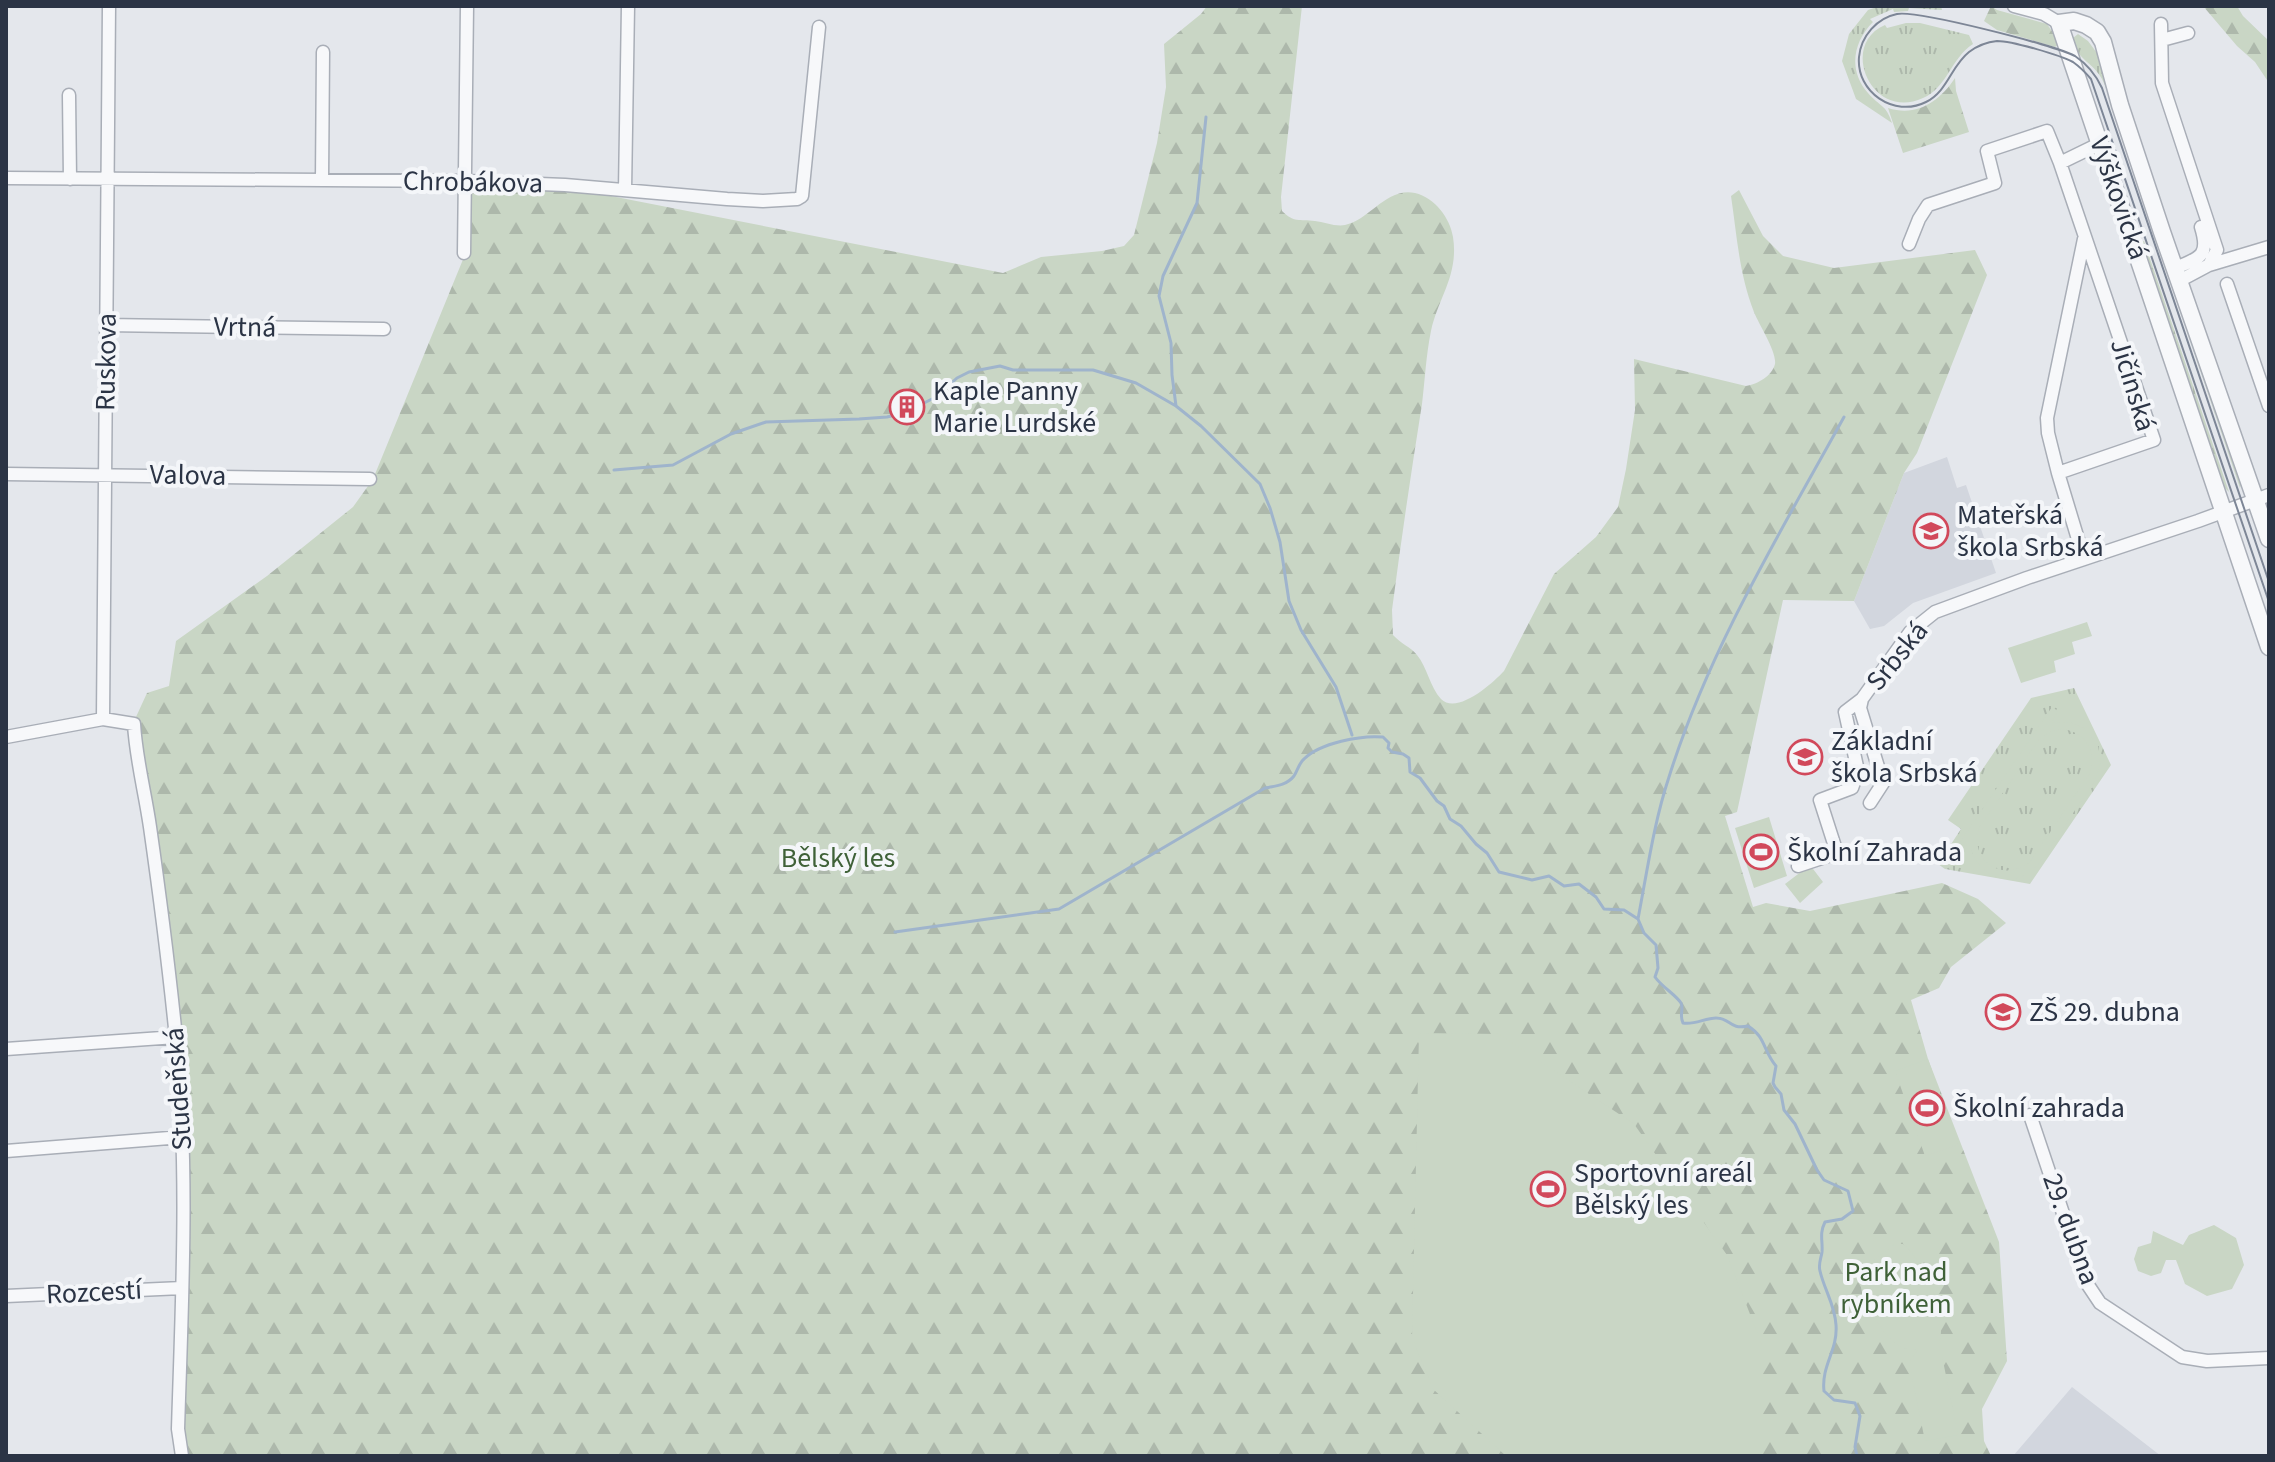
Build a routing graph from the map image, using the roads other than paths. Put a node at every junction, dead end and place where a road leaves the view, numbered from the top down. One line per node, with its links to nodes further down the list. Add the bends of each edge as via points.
1 (109, 6): 16 (street, Ruskova)
2 (467, 6): 18 (street)
3 (628, 6): 19 (street)
4 (2014, 6): 5 (street)
5 (2059, 23): 12 (street, Výškovická); 26 (street, Výškovická, via 2086,25 2103,42)
6 (2161, 24): 9 (street)
7 (819, 27): 19 (street, Chrobákova, via 802,196 763,201)
8 (2188, 33): 9 (street)
9 (2162, 40): 25 (street, via 2162,83 2217,250)
10 (323, 52): 17 (street)
11 (69, 95): 15 (street)
12 (2101, 143): 13 (street); 36 (street, Výškovická)
13 (2060, 163): 21 (street, Jičínská); 22 (street, Jičínská, via 2047,131 1987,151 1995,183 1928,205)
14 (6, 178): 15 (street, Chrobákova)
15 (70, 179): 16 (street, Chrobákova)
16 (108, 179): 17 (street, Chrobákova); 28 (street, Ruskova)
17 (322, 180): 18 (street, Chrobákova)
18 (466, 181): 19 (street, Chrobákova); 24 (street)
19 (625, 190)
20 (2198, 216): 26 (street, Výškovická, via 2206,243 2203,253)
21 (2084, 236): 31 (street, Jičínská, via 2047,418); 31 (street, Jičínská, via 2154,440)
22 (1909, 244)
23 (2269, 247): 25 (street, Výškovická)
24 (464, 253)
25 (2209, 265): 26 (street, Výškovická)
26 (2177, 274): 35 (street, Výškovická)
27 (2227, 284): 30 (street)
28 (106, 325): 29 (street, Vrtná); 33 (street, Ruskova)
29 (384, 329)
30 (2269, 406)
31 (2058, 473): 38 (street, Jičínská)
32 (6, 474): 33 (street, Valova)
33 (105, 474): 34 (street, Valova); 41 (street, Ruskova)
34 (370, 479)
35 (2255, 499): 36 (street, Srbská); 37 (street, Výškovická)
36 (2222, 511): 38 (street, Srbská); 39 (street, Výškovická)
37 (2269, 539)
38 (2084, 559): 40 (street, Srbská, via 1935,612 1910,632)
39 (2269, 647)
40 (1862, 699): 43 (street, Srbská, via 1860,708 1883,783); 44 (street, via 1845,712 1858,771 1852,788 1820,800 1837,853)
41 (103, 719): 42 (street); 45 (street, Studeňská, via 134,724)
42 (6, 737)
43 (1870, 803)
44 (1798, 866)
45 (176, 1037): 46 (street); 48 (street, Studeňská)
46 (6, 1049)
47 (2030, 1115): 52 (street, 29. dubna, via 2086,1282 2100,1303 2182,1357)
48 (182, 1137): 49 (street); 50 (street, Studeňská)
49 (6, 1151)
50 (182, 1288): 51 (street, Rozcestí); 53 (street, Studeňská)
51 (6, 1296)
52 (2269, 1358)
53 (182, 1456)

